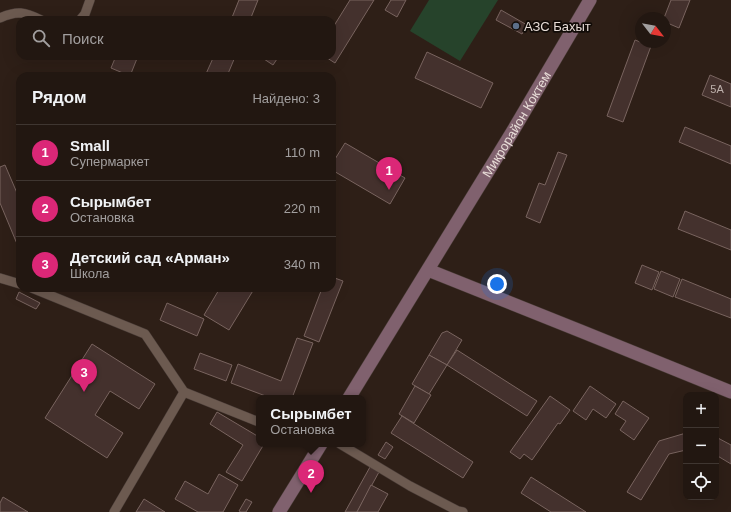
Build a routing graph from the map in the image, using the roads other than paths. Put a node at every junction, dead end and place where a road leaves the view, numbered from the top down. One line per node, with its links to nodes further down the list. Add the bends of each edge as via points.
1 (90, 0): 4 (street)
2 (590, 0): 6 (main road, Микрорайон Коктем)
3 (32, 16): 5 (street, via 14,13)
4 (83, 16)
5 (0, 18)
6 (428, 270): 11 (main road); 12 (main road, Микрорайон Коктем)
7 (0, 278): 8 (street)
8 (16, 283)
9 (42, 292): 10 (street, via 145,334)
10 (184, 392): 13 (street); 16 (street)
11 (731, 392)
12 (352, 395)
13 (256, 421)
14 (317, 447): 17 (main road)
15 (345, 447): 18 (street, via 410,486)
16 (114, 512)
17 (279, 512)
18 (462, 512)

